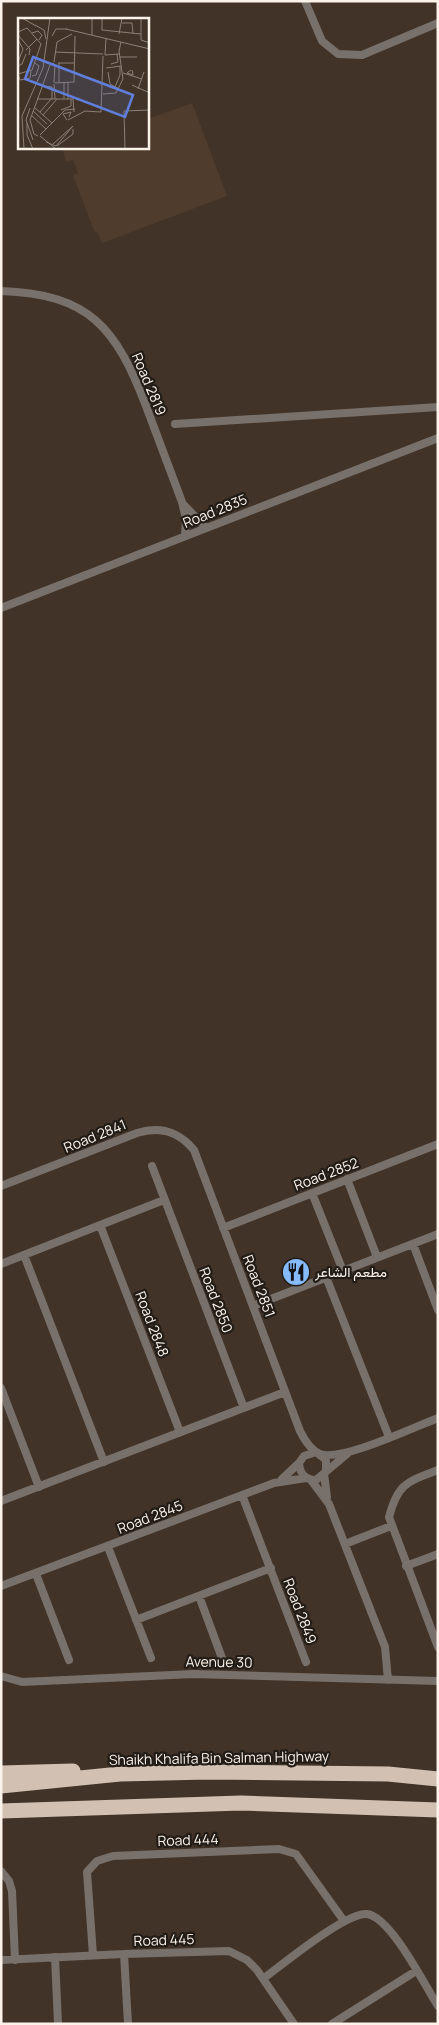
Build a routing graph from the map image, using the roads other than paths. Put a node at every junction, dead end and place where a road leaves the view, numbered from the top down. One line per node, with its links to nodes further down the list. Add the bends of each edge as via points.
1 (305, 1): 2 (street, via 322,41 338,54 362,55)
2 (438, 23)
3 (1, 291): 7 (street, Road 2819, via 41,294 60,300 96,321 111,336 134,377)
4 (438, 407): 5 (street)
5 (175, 424)
6 (438, 438): 8 (street, Road 2835)
7 (182, 502): 8 (street, Road 2819); 9 (street, Road 2819, via 186,519)
8 (206, 528): 9 (street, Road 2835)
9 (184, 536): 10 (street, Road 2835)
10 (1, 608)
11 (438, 1144): 14 (street, Road 2852)
12 (194, 1150): 15 (street, Road 2841, via 174,1133 149,1129); 19 (street, Road 2851)
13 (152, 1166): 17 (street, Road 2850)
14 (347, 1180): 16 (street, Road 2852); 23 (street)
15 (1, 1186)
16 (312, 1193): 19 (street, Road 2852); 25 (street)
17 (164, 1200): 18 (street); 31 (street, Road 2850)
18 (100, 1225): 22 (street); 34 (street, Road 2848)
19 (224, 1228): 27 (street, Road 2851)
20 (438, 1234): 21 (street)
21 (413, 1244): 23 (street); 28 (street)
22 (24, 1255): 24 (street); 39 (street)
23 (377, 1258): 25 (street)
24 (1, 1264)
25 (342, 1271): 26 (street)
26 (326, 1277): 27 (street); 35 (street)
27 (253, 1306): 30 (street, Road 2851)
28 (438, 1310)
29 (1, 1388): 44 (street)
30 (285, 1392): 31 (street); 33 (street, Road 2851)
31 (244, 1408): 34 (street)
32 (438, 1418): 35 (street)
33 (300, 1431): 37 (street, Road 2851, via 304,1440); 38 (street, Road 2851, via 303,1449)
34 (180, 1432): 39 (street)
35 (389, 1437): 36 (street)
36 (350, 1452): 37 (street); 41 (street)
37 (320, 1454): 38 (street, via 311,1452); 41 (street, via 326,1460)
38 (300, 1461): 42 (street, via 300,1469); 43 (street, Road 2845, via 288,1475)
39 (104, 1462): 44 (street)
40 (438, 1470): 48 (street, via 402,1485 389,1517)
41 (325, 1472): 42 (street, via 316,1480); 47 (street)
42 (309, 1479): 43 (street, Road 2845); 47 (street)
43 (274, 1483): 45 (street, Road 2845)
44 (39, 1487): 46 (street)
45 (242, 1495): 50 (street, Road 2845); 53 (street, Road 2849)
46 (1, 1502)
47 (329, 1504): 49 (street)
48 (391, 1526): 49 (street); 52 (street)
49 (345, 1544): 65 (street, via 385,1647)
50 (108, 1547): 54 (street, Road 2845); 57 (street)
51 (438, 1554): 52 (street)
52 (406, 1566): 58 (street)
53 (271, 1568): 56 (street, Road 2849); 63 (street, Road 2849)
54 (36, 1574): 55 (street, Road 2845); 62 (street)
55 (1, 1586)
56 (199, 1596): 57 (street, Road 2849); 61 (street)
57 (136, 1620): 60 (street)
58 (436, 1636): 59 (street)
59 (438, 1647)
60 (151, 1658)
61 (222, 1658)
62 (69, 1660)
63 (306, 1662)
64 (1, 1676): 65 (street, Avenue 30, via 22,1682 184,1674)
65 (388, 1680): 66 (street, Avenue 30)
66 (438, 1681)
67 (1, 1772): 68 (highway, via 49,1770)
68 (120, 1774): 69 (highway, Shaikh Khalifa Bin Salman Highway, via 388,1774); 70 (highway, Shaikh Khalifa Bin Salman Highway)
69 (438, 1779)
70 (1, 1786)
71 (68, 1809): 72 (highway, via 241,1803); 73 (highway); 74 (highway)
72 (438, 1810)
73 (1, 1812)
74 (1, 1820)
75 (1, 1872): 81 (street, via 12,1891)
76 (344, 1921): 78 (street, Road 444, via 301,1860 290,1850 114,1856 97,1861 87,1872); 82 (street, via 367,1914 376,1917 400,1945); 83 (street)
77 (124, 1954): 78 (street, Road 445); 83 (street, Road 445, via 229,1951 247,1960); 86 (street)
78 (93, 1955): 79 (street, Road 445)
79 (55, 1958): 81 (street, Road 445); 85 (street)
80 (1, 1960): 81 (street, Road 445)
81 (15, 1960)
82 (416, 1971): 84 (street); 88 (street)
83 (264, 1978): 87 (street, Road 445)
84 (438, 2006)
85 (58, 2024)
86 (128, 2024)
87 (294, 2024)
88 (332, 2024)

